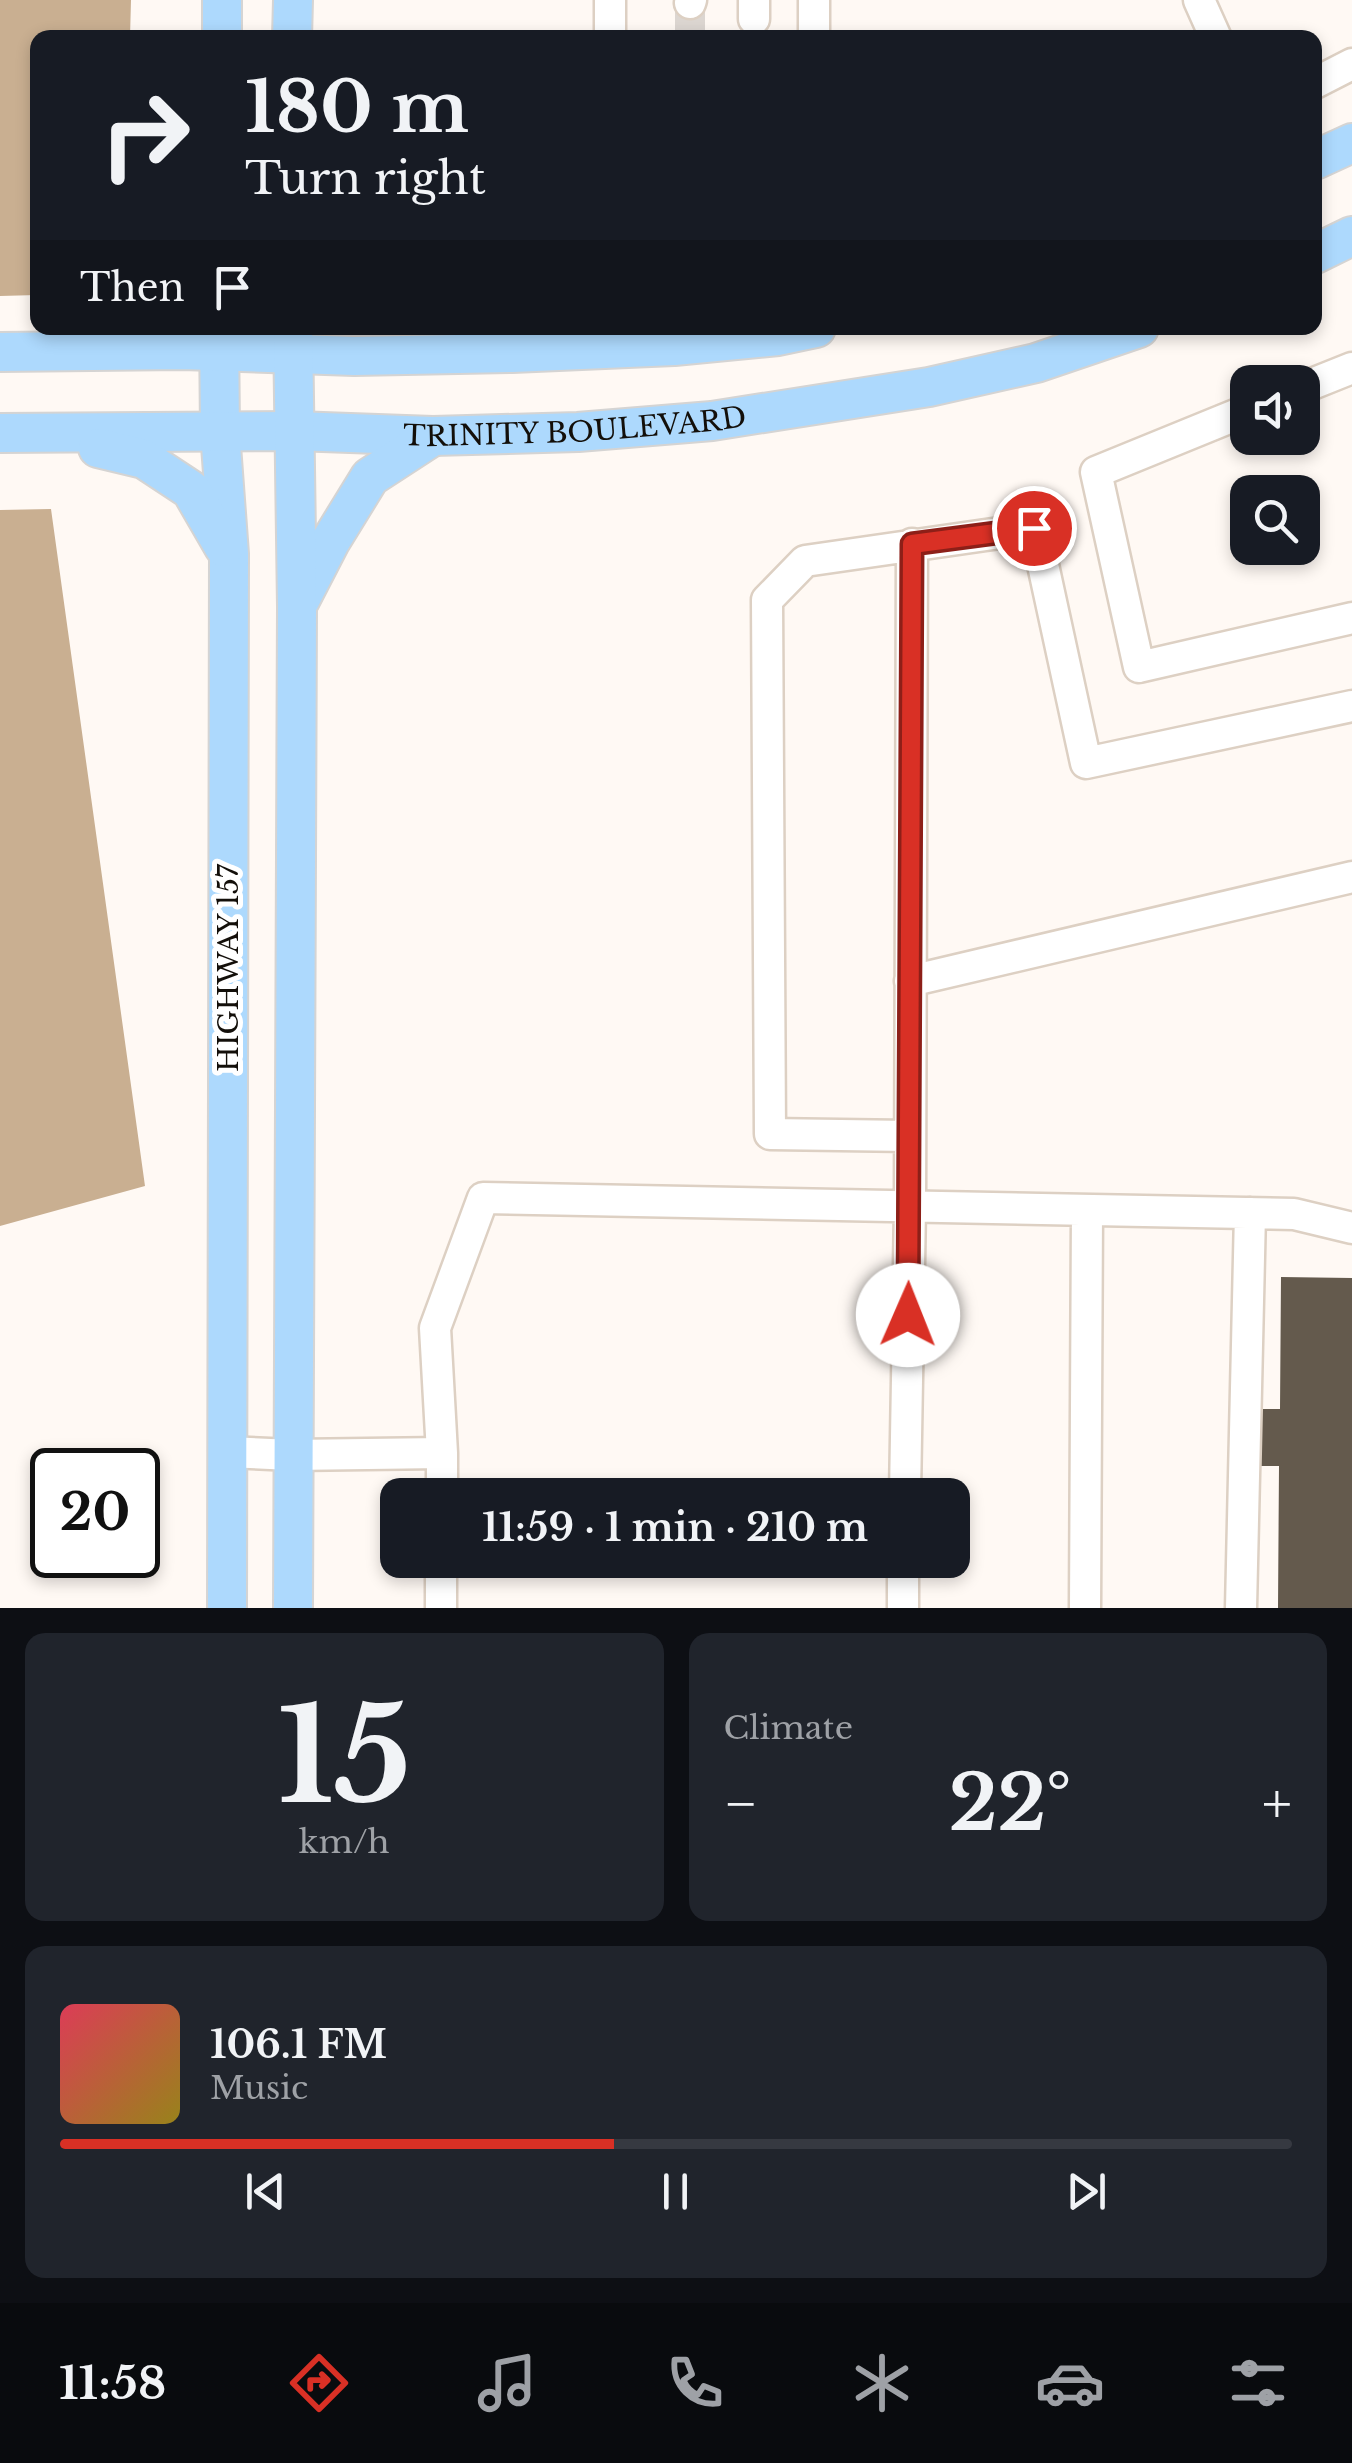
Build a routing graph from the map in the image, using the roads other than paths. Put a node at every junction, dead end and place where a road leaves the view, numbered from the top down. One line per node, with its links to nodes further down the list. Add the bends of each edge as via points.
1 (222, 0): 6 (main road)
2 (292, 0): 7 (main road)
3 (610, 0): 8 (lane)
4 (1199, 0): 10 (lane)
5 (819, 2): 9 (lane)
6 (222, 30)
7 (292, 30)
8 (610, 30)
9 (815, 30)
10 (1212, 30)
11 (1352, 64): 12 (lane)
12 (1322, 80)
13 (1352, 143): 14 (main road)
14 (1322, 157)
15 (1352, 236): 16 (main road)
16 (1322, 251)
17 (113, 335): 23 (main road)
18 (424, 335): 25 (main road)
19 (783, 335): 25 (main road)
20 (1118, 335): 33 (main road, TRINITY BOULEVARD, via 1036,363 929,387 712,421)
21 (219, 339): 22 (main road); 23 (main road); 30 (main road, HIGHWAY 157)
22 (293, 341): 25 (main road, via 354,356); 29 (main road)
23 (68, 351): 24 (main road)
24 (0, 352)
25 (512, 353)
26 (1352, 368): 27 (lane)
27 (1320, 381)
28 (1230, 417): 37 (lane, via 1096,472 1138,666)
29 (294, 431): 30 (main road, TRINITY BOULEVARD); 33 (main road, TRINITY BOULEVARD); 36 (main road)
30 (220, 432): 32 (main road, TRINITY BOULEVARD); 35 (main road, HIGHWAY 157)
31 (0, 433): 32 (main road, TRINITY BOULEVARD)
32 (52, 433): 35 (main road, via 144,459 191,490)
33 (433, 436): 36 (main road, via 370,477)
34 (912, 544): 38 (lane, via 1034,528 1086,763); 40 (lane); 41 (lane, via 805,561 767,600 770,1134)
35 (229, 554): 46 (main road, HIGHWAY 157)
36 (297, 607): 48 (main road)
37 (1352, 618)
38 (1352, 706)
39 (1352, 878): 40 (lane)
40 (910, 981): 41 (lane)
41 (910, 1136): 42 (lane)
42 (910, 1207): 43 (lane); 47 (lane, via 482,1198 435,1328); 50 (lane)
43 (1087, 1210): 44 (lane); 57 (lane)
44 (1250, 1214): 45 (lane, via 1294,1214); 58 (lane)
45 (1352, 1228)
46 (227, 1452): 48 (lane); 53 (main road, HIGHWAY 157)
47 (442, 1453): 48 (lane); 49 (lane)
48 (292, 1455): 54 (main road)
49 (442, 1478)
50 (904, 1478)
51 (441, 1578): 55 (lane)
52 (903, 1578): 56 (lane)
53 (227, 1608)
54 (293, 1608)
55 (441, 1608)
56 (902, 1608)
57 (1086, 1608)
58 (1241, 1608)

